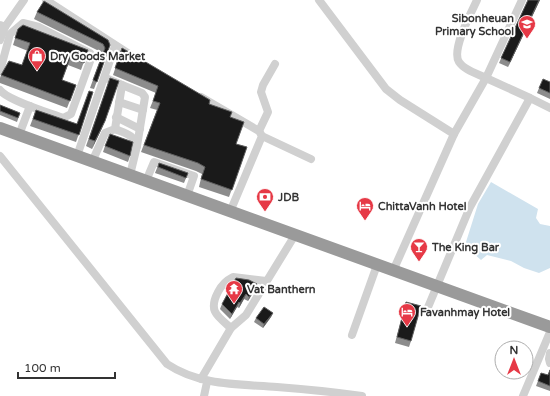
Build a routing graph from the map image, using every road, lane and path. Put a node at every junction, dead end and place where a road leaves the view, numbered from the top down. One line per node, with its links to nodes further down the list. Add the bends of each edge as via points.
1 (24, 0): 6 (street)
2 (46, 0): 8 (street)
3 (319, 0): 28 (street, via 386,89)
4 (477, 0): 13 (street, via 456,56 460,63)
5 (522, 0): 13 (street)
6 (3, 26): 7 (street)
7 (0, 40)
8 (115, 46): 9 (street); 12 (street)
9 (136, 58)
10 (275, 64): 27 (street, via 261,92 268,112)
11 (0, 71): 17 (street, via 10,34 23,24 39,27 90,53 92,60)
12 (104, 78): 14 (street); 17 (street)
13 (486, 78): 18 (street); 28 (street)
14 (122, 85): 19 (street); 22 (street, via 144,94)
15 (0, 90): 20 (street, via 3,94)
16 (190, 90): 27 (street)
17 (89, 93): 20 (street, via 71,114 63,118); 32 (street)
18 (530, 98): 21 (street); 43 (street, via 470,208)
19 (119, 102): 22 (street); 23 (street)
20 (30, 106): 29 (street)
21 (550, 108)
22 (143, 110): 26 (street)
23 (116, 117): 25 (street); 26 (street)
24 (0, 128): 29 (highway)
25 (114, 129): 30 (street, via 134,137); 34 (street, via 105,133)
26 (140, 129): 30 (street)
27 (261, 134): 33 (street); 38 (street)
28 (454, 134): 41 (street)
29 (19, 135): 32 (highway)
30 (137, 146): 35 (street)
31 (0, 156): 51 (street, via 168,364 180,372)
32 (77, 156): 34 (highway)
33 (312, 160)
34 (92, 162): 35 (highway)
35 (130, 175): 36 (highway)
36 (146, 181): 37 (highway); 37 (street, via 154,162 194,176)
37 (187, 196): 38 (highway)
38 (230, 212): 39 (highway)
39 (295, 235): 40 (highway); 42 (street)
40 (377, 265): 41 (highway); 48 (street)
41 (393, 271): 43 (highway)
42 (266, 281): 45 (street, via 246,315); 45 (street, via 233,277 219,290 212,304 218,317)
43 (436, 286): 44 (street); 46 (highway)
44 (426, 312)
45 (231, 328): 51 (street)
46 (550, 328)
47 (550, 332): 54 (street)
48 (352, 335)
49 (550, 353): 50 (street)
50 (550, 363)
51 (204, 381): 52 (street); 53 (street)
52 (204, 396)
53 (362, 396)
54 (524, 396)

